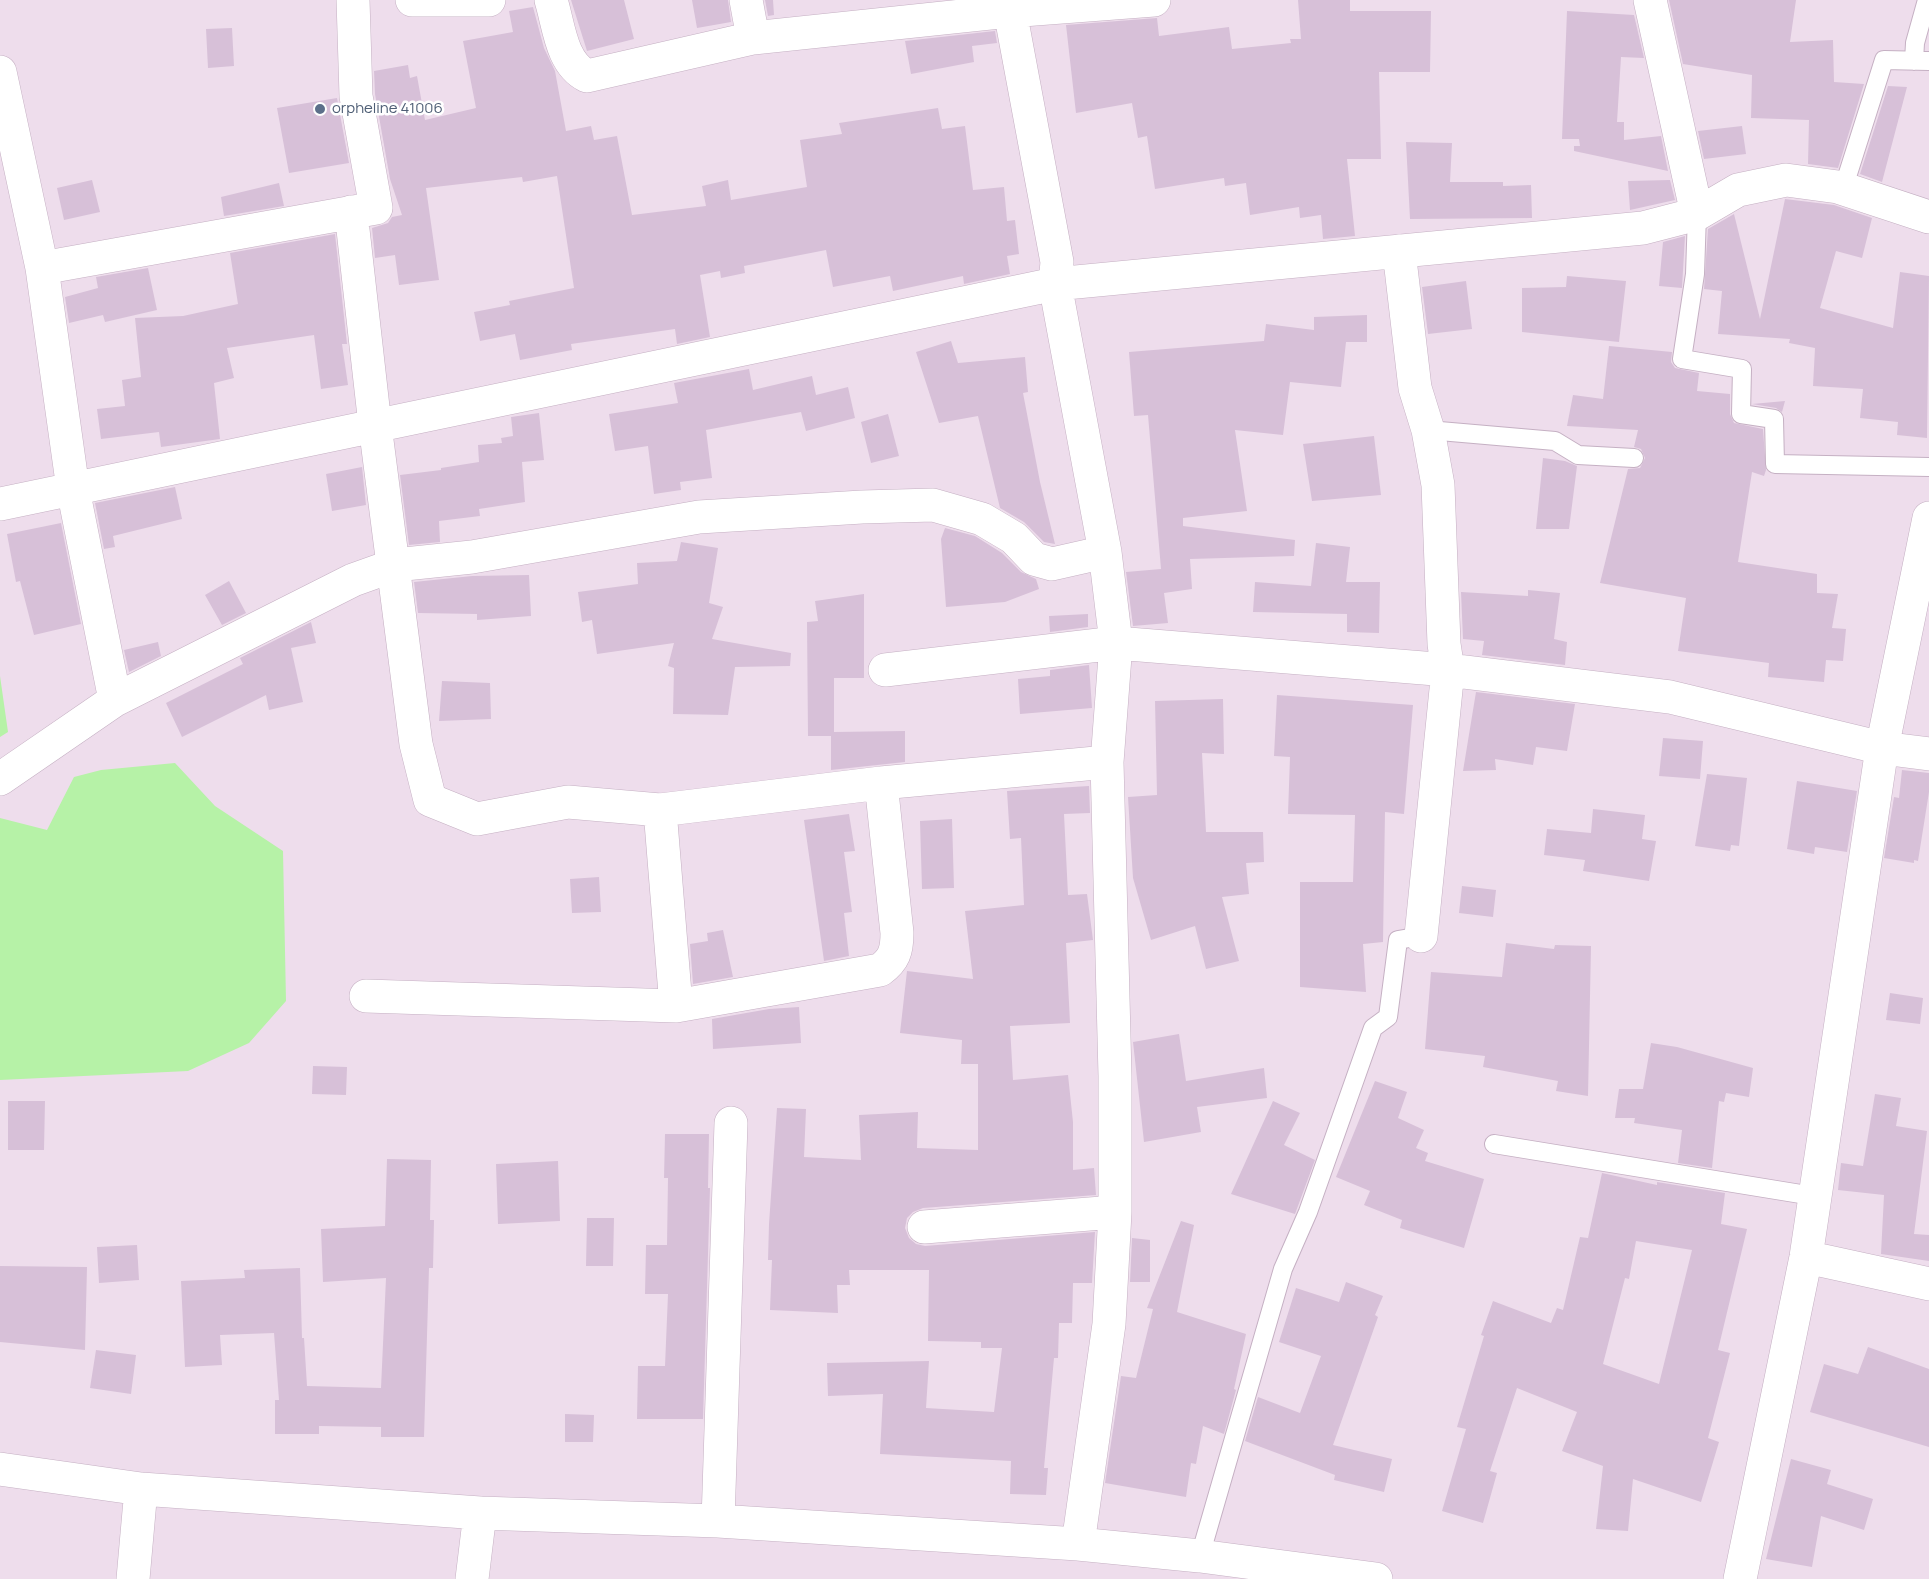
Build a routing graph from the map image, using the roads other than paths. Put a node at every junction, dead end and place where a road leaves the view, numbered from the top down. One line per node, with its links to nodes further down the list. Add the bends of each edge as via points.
1 (353, 0): 14 (street, via 356,96 376,208)
2 (412, 0): 3 (street)
3 (489, 0)
4 (551, 0): 10 (street, via 567,58 587,76)
5 (746, 0): 10 (street)
6 (1154, 0): 9 (street)
7 (1650, 0): 15 (street)
8 (1927, 0): 11 (lane, via 1915,43)
9 (1009, 6): 10 (street); 19 (street, via 1056,262)
10 (753, 38)
11 (1922, 61): 13 (lane, via 1884,60 1845,183)
12 (0, 72): 18 (street)
13 (1838, 187): 15 (street, via 1786,180 1738,190); 16 (street)
14 (351, 212): 18 (street); 20 (street)
15 (1697, 214): 17 (street, via 1643,228); 23 (lane, via 1695,274 1682,359 1742,369 1741,414 1774,419 1775,464)
16 (1929, 217)
17 (1399, 251): 19 (street); 21 (street, via 1415,388)
18 (42, 268): 24 (street)
19 (1055, 284): 20 (street); 27 (street)
20 (375, 425): 24 (street); 28 (street)
21 (1428, 430): 22 (lane, via 1556,441 1578,454); 31 (street, via 1438,484)
22 (1634, 458)
23 (1929, 467)
24 (73, 489): 25 (street); 32 (street)
25 (0, 504)
26 (1929, 518): 33 (street)
27 (1105, 552): 28 (street, via 1052,564 1034,559 1014,538 982,519 933,505 699,517 472,556); 29 (street)
28 (395, 565): 32 (street, via 353,580); 38 (street, via 416,744 430,800 477,819 568,802)
29 (1116, 643): 30 (street); 31 (street); 35 (street)
30 (885, 670)
31 (1448, 670): 33 (street, via 1670,697); 39 (street)
32 (115, 700): 36 (street)
33 (1882, 748): 34 (street); 44 (street)
34 (1929, 754)
35 (1107, 762): 37 (street); 45 (street)
36 (0, 780)
37 (881, 783): 38 (street); 41 (street, via 897,933 892,962 880,970)
38 (660, 810): 41 (street)
39 (1421, 936): 54 (lane, via 1398,940 1388,1017 1372,1028 1308,1212 1283,1269)
40 (366, 996): 41 (street)
41 (676, 1006)
42 (731, 1123): 52 (street)
43 (1494, 1144): 44 (lane)
44 (1813, 1196): 47 (street)
45 (1115, 1212): 46 (street); 53 (street, via 1109,1324)
46 (924, 1227)
47 (1806, 1257): 48 (street); 59 (street)
48 (1929, 1284)
49 (0, 1469): 50 (street)
50 (141, 1490): 51 (street); 56 (street)
51 (480, 1512): 52 (street); 57 (street)
52 (718, 1521): 53 (street)
53 (1078, 1544): 54 (street)
54 (1200, 1556): 55 (street)
55 (1247, 1572): 58 (street)
56 (133, 1579)
57 (472, 1579)
58 (1376, 1579)
59 (1740, 1579)

